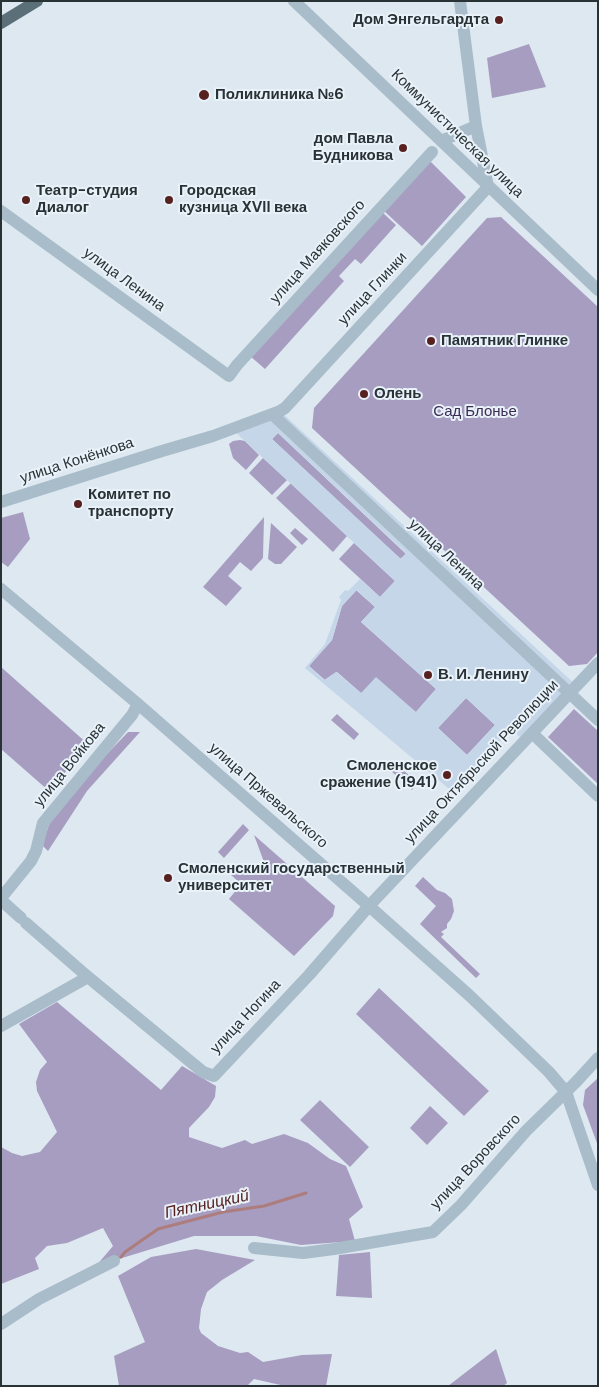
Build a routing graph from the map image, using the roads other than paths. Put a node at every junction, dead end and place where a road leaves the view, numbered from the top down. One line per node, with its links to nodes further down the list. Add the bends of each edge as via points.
1 (294, 1): 7 (street, Коммунистическая улица)
2 (460, 1): 5 (street)
3 (28, 3): 4 (main road)
4 (1, 23)
5 (476, 126): 6 (street); 8 (street)
6 (462, 132): 7 (street); 8 (street, via 473,133); 10 (street, via 453,140)
7 (441, 141): 10 (street, Коммунистическая улица)
8 (480, 144): 10 (street, via 479,153 472,160); 11 (street)
9 (432, 152): 14 (street, улица Маяковского)
10 (457, 156): 11 (street, Коммунистическая улица)
11 (488, 187): 13 (street, Коммунистическая улица); 15 (street, улица Глинки, via 285,408)
12 (1, 212): 14 (street, улица Ленина)
13 (598, 290)
14 (229, 376)
15 (276, 412): 16 (street, улица Конёнкова, via 213,436); 19 (street, улица Ленина)
16 (1, 502)
17 (1, 589): 20 (street, улица Пржевальского)
18 (598, 664): 19 (street, улица Октябрьской Революции)
19 (570, 693): 21 (street, улица Ленина); 22 (street, улица Октябрьской Революции)
20 (138, 704): 24 (street, улица Войкова, via 43,824 31,861); 25 (street, улица Пржевальского)
21 (598, 720)
22 (528, 737): 23 (street); 25 (street, улица Октябрьской Революции)
23 (598, 796)
24 (1, 899): 26 (street, улица Ногина)
25 (369, 906): 26 (street, улица Ногина, via 214,1076 203,1072); 29 (street, улица Пржевальского, via 470,996)
26 (88, 977): 27 (street)
27 (1, 1026)
28 (598, 1058): 29 (street, улица Воровского)
29 (566, 1092): 30 (street, улица Пржевальского); 31 (street, улица Воровского, via 433,1232 303,1253)
30 (598, 1185)
31 (254, 1248)
32 (114, 1261): 33 (street, via 39,1299)
33 (1, 1324)

